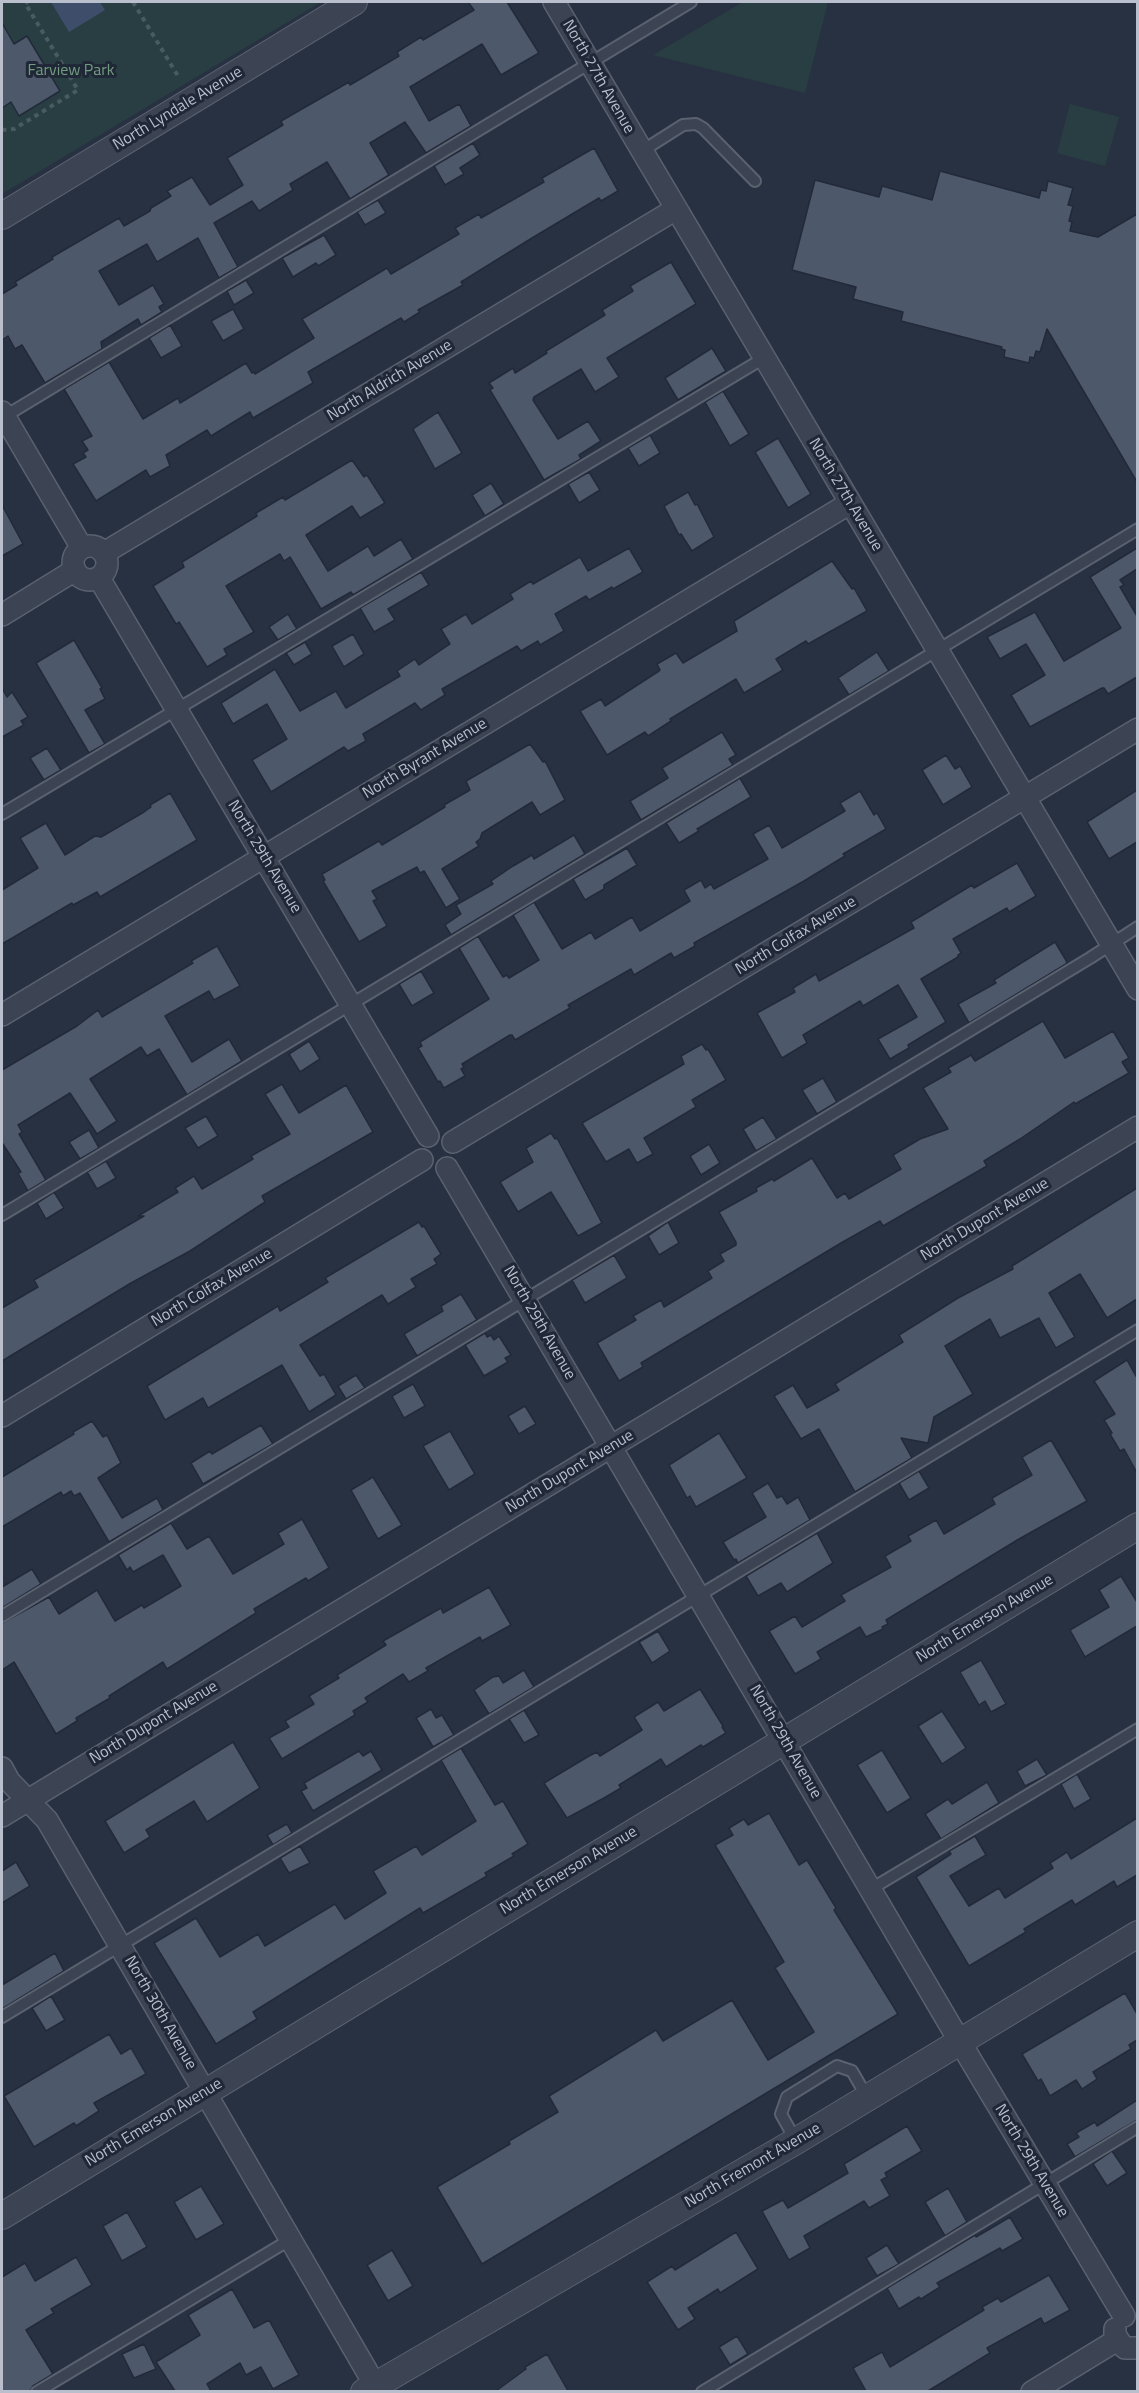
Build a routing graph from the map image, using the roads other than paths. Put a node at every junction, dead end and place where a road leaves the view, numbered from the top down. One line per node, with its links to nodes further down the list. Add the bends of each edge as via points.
1 (354, 2): 8 (street, North Lyndale Avenue)
2 (554, 2): 4 (street, North 27th Avenue)
3 (691, 2): 4 (lane)
4 (590, 62): 5 (street, North 27th Avenue); 10 (lane)
5 (642, 151): 6 (lane, via 683,125 696,124); 7 (street, North 27th Avenue)
6 (755, 181)
7 (676, 209): 9 (street, North 27th Avenue); 14 (street, North Aldrich Avenue)
8 (2, 216)
9 (764, 358): 11 (street, North 27th Avenue); 19 (lane)
10 (2, 416): 13 (street)
11 (850, 503): 18 (street, North 27th Avenue); 23 (street, North Byrant Avenue)
12 (1137, 529): 18 (lane)
13 (82, 548): 14 (street, via 91,546); 15 (street, via 75,555)
14 (104, 553): 16 (street, via 107,569)
15 (75, 570): 16 (street, via 88,580); 17 (street)
16 (99, 578): 19 (street, North 29th Avenue)
17 (2, 615)
18 (937, 650): 21 (street, North 27th Avenue); 27 (lane)
19 (176, 708): 22 (lane); 23 (street, North 29th Avenue)
20 (1137, 729): 21 (street, North Colfax Avenue)
21 (1025, 798): 25 (street, North 27th Avenue); 31 (street, North Colfax Avenue)
22 (2, 814)
23 (264, 856): 27 (street, North 29th Avenue); 28 (street, North Byrant Avenue)
24 (1137, 927): 25 (lane)
25 (1110, 943): 26 (street, North 27th Avenue); 35 (lane)
26 (1137, 989)
27 (350, 1004): 30 (street, North 29th Avenue); 34 (lane)
28 (2, 1015)
29 (1137, 1127): 38 (street, North Dupont Avenue)
30 (428, 1137): 31 (street, via 439,1134); 32 (street, via 421,1145)
31 (453, 1142): 33 (street, via 456,1153)
32 (422, 1160): 33 (street, via 430,1168); 37 (street, North Colfax Avenue)
33 (447, 1168): 35 (street, North 29th Avenue)
34 (2, 1215)
35 (525, 1299): 38 (street, North 29th Avenue); 41 (lane)
36 (1137, 1330): 40 (lane)
37 (2, 1416)
38 (611, 1448): 40 (street, North 29th Avenue); 45 (street, North Dupont Avenue)
39 (1137, 1526): 43 (street, North Emerson Avenue)
40 (699, 1596): 43 (street, North 29th Avenue); 49 (lane)
41 (2, 1617)
42 (1137, 1728): 47 (lane)
43 (784, 1740): 47 (street, North 29th Avenue); 52 (street, North Emerson Avenue)
44 (2, 1768): 45 (street, North 30th Avenue)
45 (27, 1800): 46 (street, North Dupont Avenue); 49 (street, North 30th Avenue, via 47,1820)
46 (2, 1816)
47 (872, 1889): 51 (street, North 29th Avenue)
48 (1137, 1934): 51 (street, North Fremont Avenue)
49 (121, 1946): 50 (lane); 52 (street, North 30th Avenue)
50 (2, 2017)
51 (960, 2042): 53 (street, North Fremont Avenue); 56 (street, North 29th Avenue)
52 (205, 2092): 57 (street, North Emerson Avenue); 58 (street, North 30th Avenue)
53 (867, 2097): 55 (street, North Fremont Avenue); 55 (lane, via 852,2071 837,2066 787,2097 781,2114)
54 (1137, 2127): 56 (lane)
55 (796, 2141): 62 (street, North Fremont Avenue)
56 (1044, 2184): 59 (street, North 29th Avenue); 64 (lane)
57 (2, 2216)
58 (291, 2239): 62 (street, North 30th Avenue); 63 (lane)
59 (1131, 2316): 60 (street, via 1117,2324)
60 (1117, 2340): 61 (street, via 1125,2348); 65 (street)
61 (1137, 2348)
62 (373, 2389)
63 (37, 2391)
64 (702, 2391)
65 (1032, 2391)

